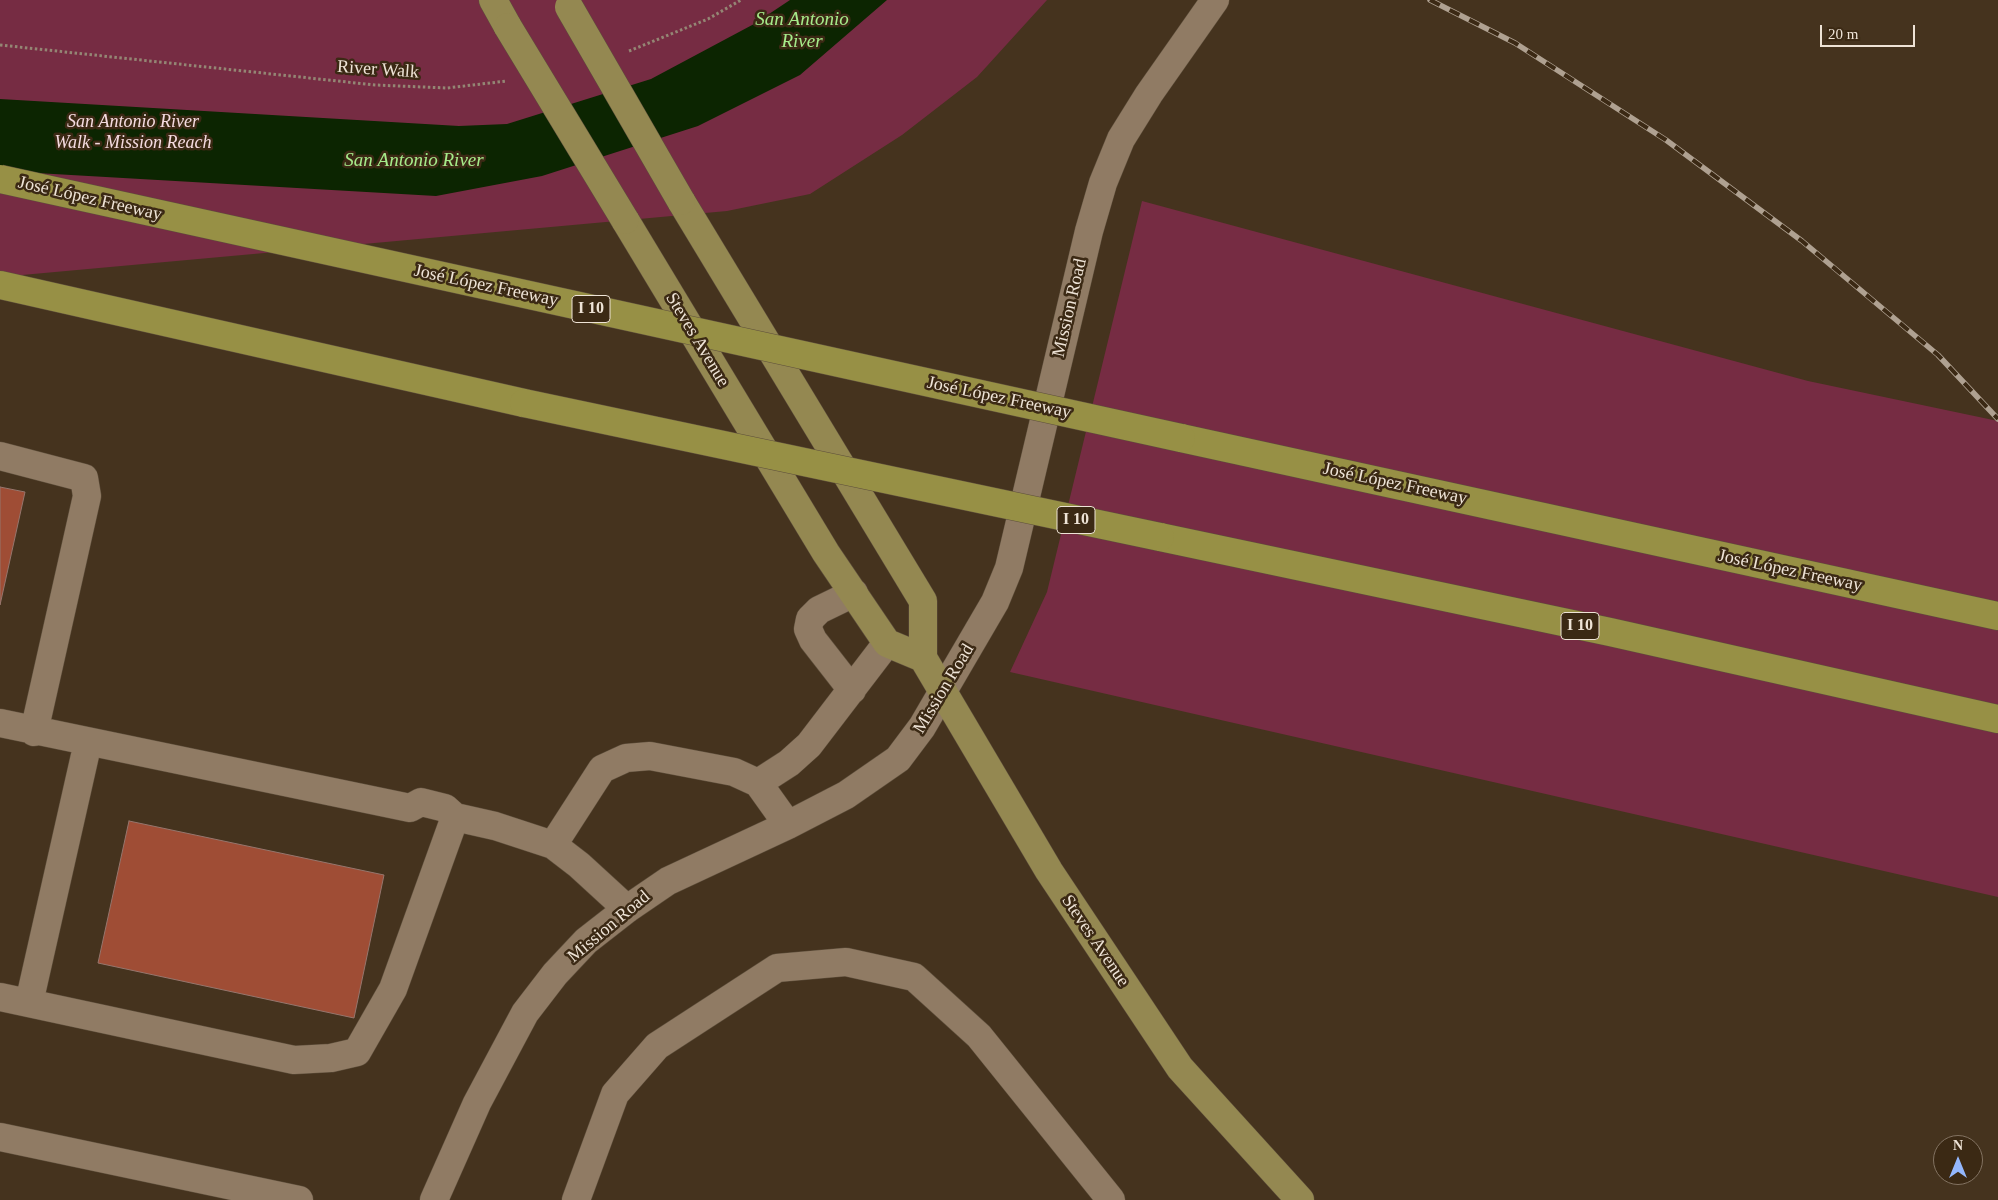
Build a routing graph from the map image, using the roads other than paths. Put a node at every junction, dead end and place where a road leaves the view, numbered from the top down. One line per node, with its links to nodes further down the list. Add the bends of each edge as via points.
1 (493, 0): 7 (main road, Steves Avenue, bridge, via 826,553)
2 (1215, 0): 12 (street, Mission Road, via 1149,94 1122,139 1104,183 1089,231 1009,568 995,602)
3 (567, 4): 10 (main road, bridge, via 923,601)
4 (0, 179): 8 (highway, José López Freeway / I 10, bridge)
5 (0, 285): 13 (highway, I 10, bridge, via 534,405 1610,632)
6 (0, 456): 15 (street, via 84,478 87,496)
7 (854, 593): 9 (main road, Steves Avenue); 11 (street, via 819,610 810,619 808,629)
8 (1998, 616)
9 (887, 643): 10 (main road); 11 (street)
10 (923, 658): 12 (main road, Steves Avenue)
11 (852, 690): 17 (street, via 809,745)
12 (944, 690): 19 (street, Mission Road, via 898,760 846,795); 29 (main road, Steves Avenue, via 964,730 1048,871 1180,1068)
13 (1998, 719)
14 (0, 723): 15 (street)
15 (34, 732): 16 (street)
16 (88, 742): 18 (street, via 410,808 415,817 440,823); 23 (street)
17 (758, 783): 19 (street); 20 (street, via 734,772 650,756 626,758 602,770)
18 (455, 817): 20 (street); 23 (street, via 393,989 357,1052 331,1058 294,1060)
19 (788, 825): 21 (street, Mission Road, via 668,881)
20 (553, 845): 21 (street, via 580,865)
21 (626, 909): 26 (street, Mission Road, via 586,941 525,1013 497,1063)
22 (0, 996): 23 (street)
23 (29, 1003)
24 (0, 1137): 25 (street)
25 (299, 1200)
26 (434, 1200)
27 (576, 1200): 28 (street, via 614,1094 657,1046 777,968 846,962 914,977 979,1036)
28 (1111, 1200)
29 (1300, 1200)

